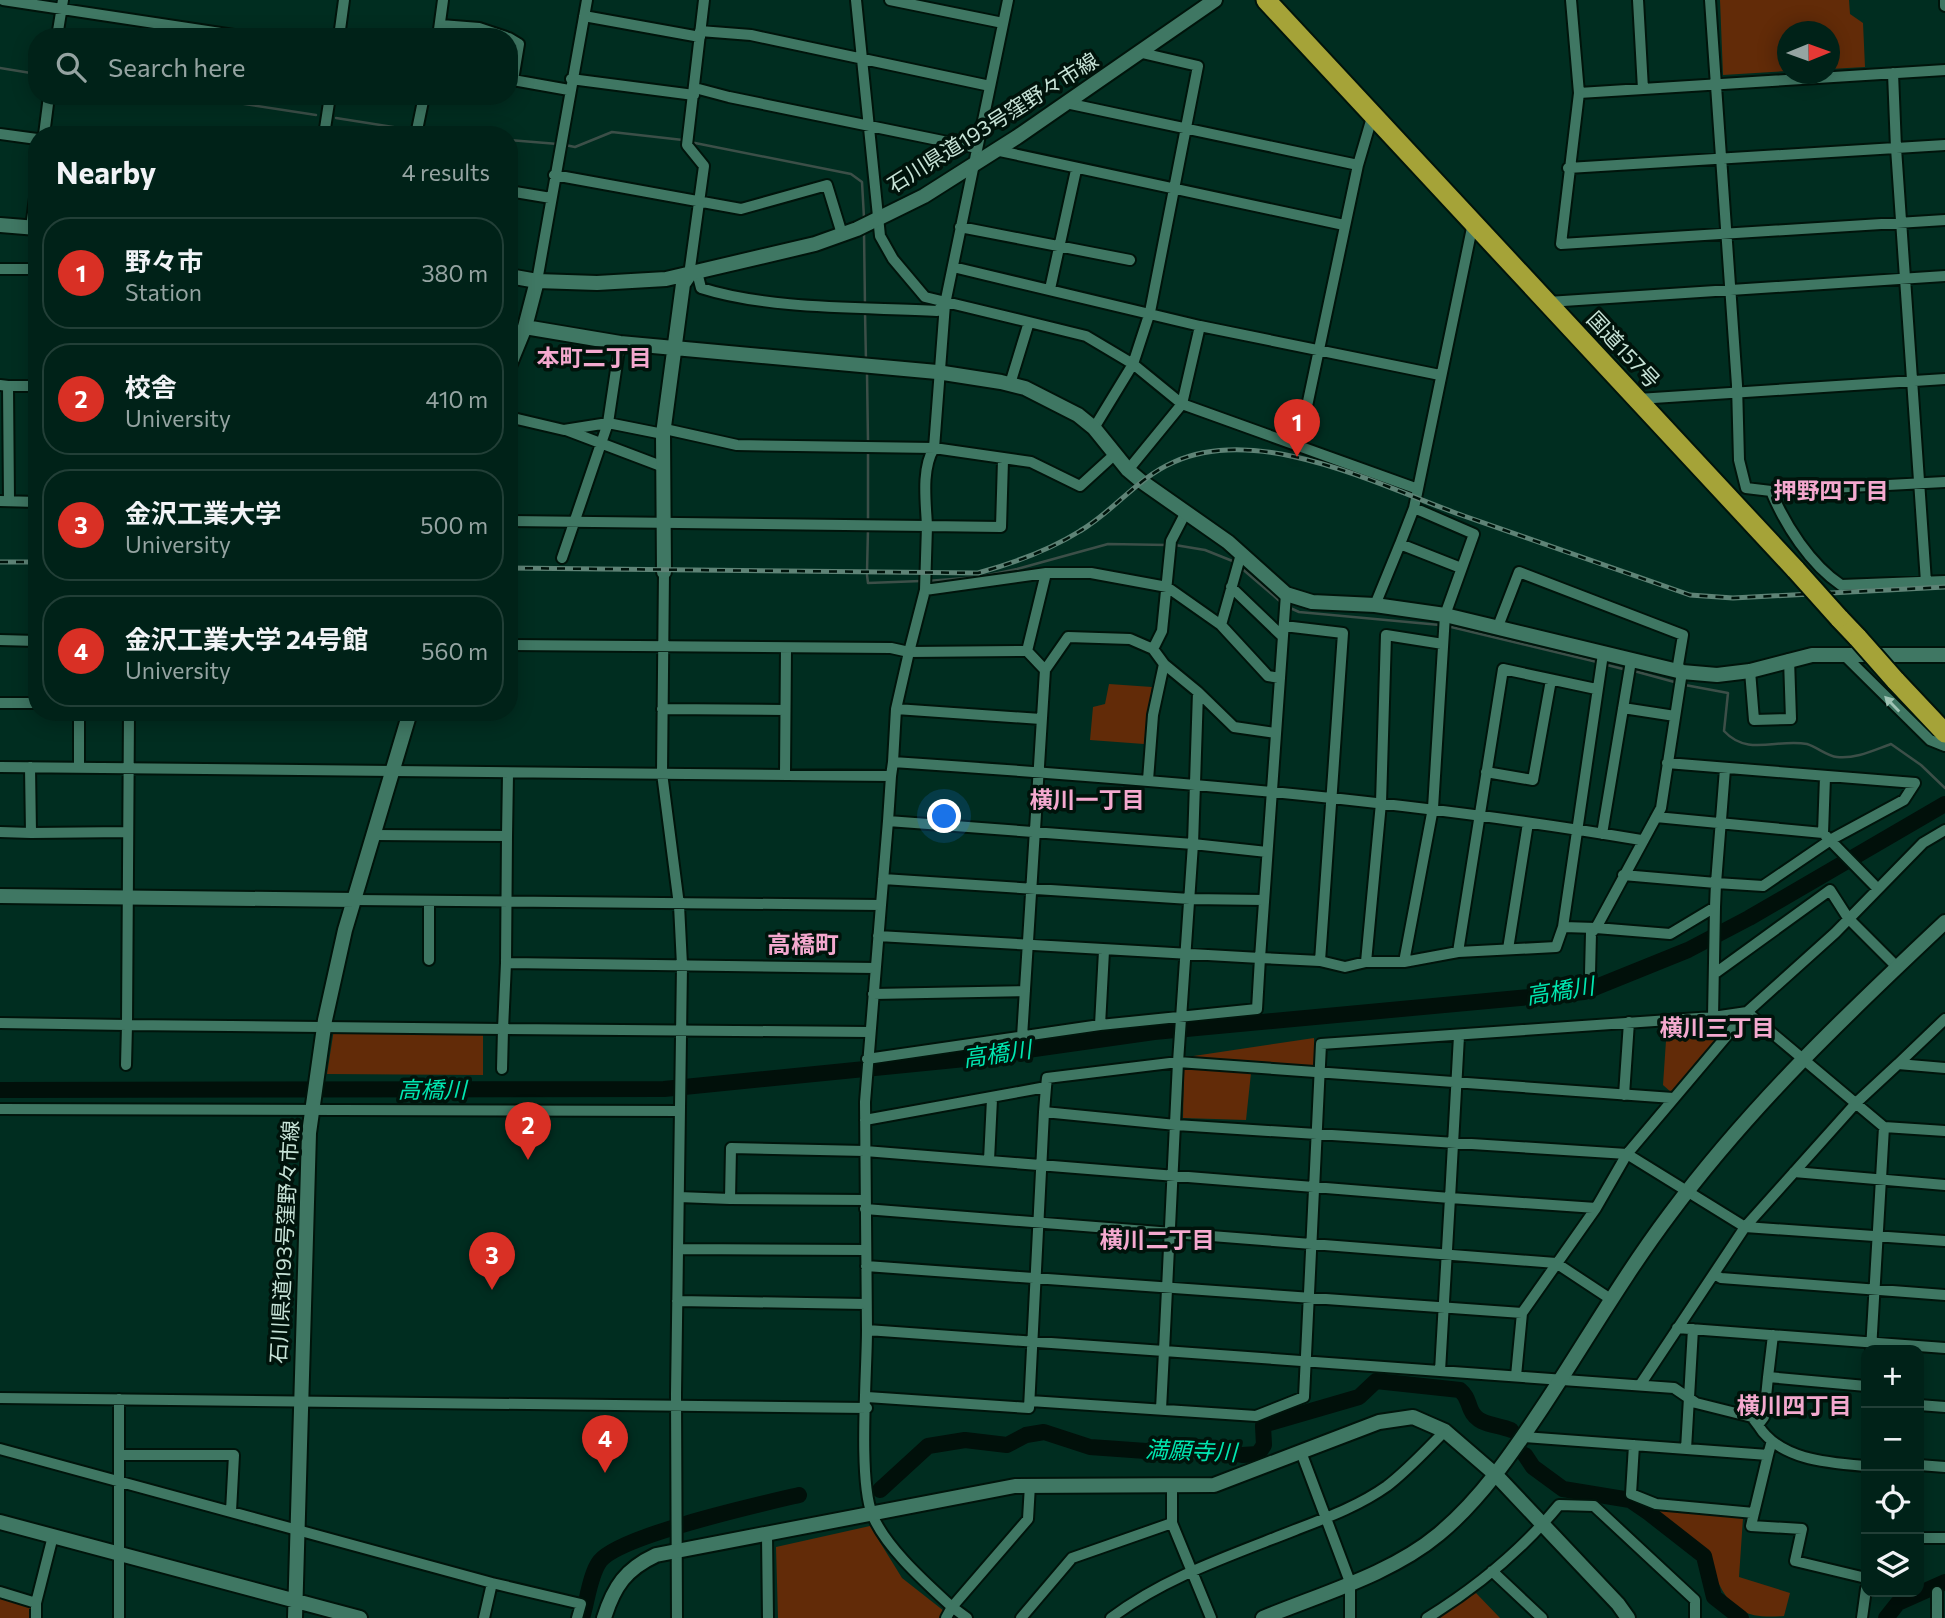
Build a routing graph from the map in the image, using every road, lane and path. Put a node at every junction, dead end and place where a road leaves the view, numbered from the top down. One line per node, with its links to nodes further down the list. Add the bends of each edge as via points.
1 (3, 0): 15 (street)
2 (344, 0): 22 (street)
3 (443, 0): 19 (street)
4 (587, 0): 17 (street)
5 (704, 0): 25 (street)
6 (856, 0): 27 (street)
7 (890, 0): 18 (street)
8 (1008, 0): 18 (street)
9 (1215, 0): 26 (street, 石川県道193号窪野々市線)
10 (1266, 0): 41 (highway, 国道157号)
11 (1571, 0): 36 (street)
12 (1638, 0): 34 (street)
13 (1710, 0): 31 (street)
14 (1945, 0): 16 (street)
15 (62, 4): 20 (street); 21 (street)
16 (1945, 6)
17 (584, 16): 25 (street); 32 (street)
18 (1003, 23): 33 (street)
19 (441, 25): 23 (street); 24 (street)
20 (59, 28)
21 (197, 28)
22 (340, 28)
23 (440, 28)
24 (470, 28)
25 (700, 34): 27 (street, via 751,35); 35 (street)
26 (1142, 52): 37 (street, 石川県道193号窪野々市線); 46 (street, via 1198,66)
27 (860, 60): 33 (street); 45 (street)
28 (1945, 70): 29 (street)
29 (1893, 73): 31 (street); 51 (street)
30 (518, 80): 32 (street)
31 (1713, 84): 34 (street); 53 (street)
32 (570, 85): 35 (street); 58 (street)
33 (990, 86): 50 (street)
34 (1643, 89): 36 (street)
35 (694, 91): 45 (street); 62 (street, via 688,141 704,166)
36 (1578, 93): 56 (street)
37 (1066, 103): 46 (street); 52 (street, 石川県道193号窪野々市線)
38 (48, 105): 42 (street)
39 (329, 105): 43 (street)
40 (422, 105): 44 (street)
41 (1373, 114): 55 (street); 65 (highway, 国道157号)
42 (45, 126)
43 (325, 126)
44 (418, 126)
45 (869, 127): 50 (street); 64 (street)
46 (1186, 128): 55 (street); 59 (street)
47 (0, 134): 48 (street)
48 (28, 138)
49 (1945, 145): 51 (street)
50 (976, 148): 54 (street)
51 (1896, 148): 53 (street); 66 (street)
52 (995, 150): 54 (street, 石川県道193号窪野々市線); 57 (street)
53 (1720, 158): 56 (street); 71 (street)
54 (974, 164): 64 (street, 石川県道193号窪野々市線, via 924,197); 70 (street)
55 (1358, 165): 68 (street)
56 (1568, 168): 71 (street, via 1560,244)
57 (1076, 170): 59 (street); 73 (street)
58 (554, 175): 61 (street); 62 (street)
59 (1173, 190): 68 (street); 87 (street)
60 (518, 192): 61 (street)
61 (551, 198): 82 (street)
62 (698, 200): 72 (street, via 740,209 827,186); 78 (street)
63 (1945, 220): 66 (street)
64 (868, 223): 72 (street, 石川県道193号窪野々市線); 86 (street, via 925,297)
65 (1473, 223): 85 (highway, 国道157号); 97 (street)
66 (1901, 223): 71 (street); 81 (street)
67 (0, 225): 69 (street)
68 (1344, 225): 94 (street)
69 (28, 227)
70 (960, 228): 73 (street); 75 (street)
71 (1727, 233): 84 (street)
72 (842, 234): 78 (street, 石川県道193号窪野々市線)
73 (1059, 247): 74 (street); 83 (street)
74 (1130, 260)
75 (953, 267): 83 (street); 86 (street)
76 (0, 269): 77 (street)
77 (28, 269)
78 (693, 274): 82 (street, 石川県道193号窪野々市線, via 634,282); 86 (street, via 701,288 717,293 937,311); 93 (street, via 683,284)
79 (1945, 276): 81 (street)
80 (518, 278): 82 (street, 石川県道193号窪野々市線)
81 (1905, 279): 84 (street); 99 (street)
82 (537, 281): 90 (street)
83 (1050, 289): 87 (street)
84 (1731, 290): 85 (street); 103 (street)
85 (1548, 302): 104 (highway, 国道157号)
86 (944, 304): 88 (street); 96 (street)
87 (1150, 312): 89 (street); 95 (street)
88 (1029, 322): 95 (street, via 1086,336); 100 (street)
89 (1200, 326): 94 (street); 105 (street)
90 (524, 327): 91 (street); 92 (street)
91 (518, 343)
92 (620, 343): 93 (street); 107 (street)
93 (675, 349): 96 (street); 110 (street)
94 (1319, 350): 97 (street); 111 (street)
95 (1133, 364): 105 (street); 108 (street)
96 (937, 372): 100 (street); 113 (street)
97 (1440, 376): 120 (street)
98 (1945, 379): 99 (street)
99 (1913, 381): 103 (street); 119 (street)
100 (1010, 384): 108 (street, via 1078,415)
101 (4, 385): 102 (street); 122 (street)
102 (28, 386)
103 (1738, 390): 104 (street); 121 (street, via 1739,460 1746,488)
104 (1638, 399): 181 (highway, 国道157号, bridge)
105 (1182, 404): 111 (street); 117 (street)
106 (518, 418): 109 (street)
107 (608, 423): 109 (street); 110 (street); 112 (street)
108 (1094, 428): 114 (street)
109 (564, 430): 112 (street)
110 (664, 432): 113 (street, via 737,446); 116 (street)
111 (1299, 444): 120 (street)
112 (601, 445): 116 (street); 127 (street)
113 (934, 448): 115 (street); 129 (street, via 926,485)
114 (1114, 454): 115 (street, via 1080,486 1031,462); 117 (street)
115 (1003, 460): 129 (street, via 1002,527)
116 (661, 466): 128 (street)
117 (1128, 470): 125 (street)
118 (1945, 482): 119 (street)
119 (1919, 484): 121 (street); 137 (street)
120 (1418, 489): 124 (street)
121 (1771, 491): 137 (street, via 1808,553 1841,585)
122 (4, 501): 123 (street)
123 (28, 502)
124 (1414, 508): 130 (street); 133 (street, via 1474,534)
125 (1186, 512): 131 (street); 139 (street, via 1170,544)
126 (518, 521): 127 (street)
127 (572, 523): 128 (street); 132 (street)
128 (663, 523): 129 (street); 134 (street)
129 (927, 526): 138 (street)
130 (1400, 544): 133 (street); 142 (street)
131 (1240, 556): 140 (street); 141 (street)
132 (562, 558)
133 (1461, 568): 143 (street)
134 (664, 572): 151 (street)
135 (1046, 573): 138 (street); 139 (street, via 1091,573); 154 (street)
136 (1945, 581): 137 (street)
137 (1926, 582)
138 (925, 584): 155 (street)
139 (1167, 587): 144 (street); 153 (street, via 1162,631)
140 (1231, 587): 144 (street); 146 (street)
141 (1285, 601): 142 (street); 146 (street)
142 (1375, 605): 143 (street)
143 (1445, 622): 145 (street); 149 (street)
144 (1221, 625): 164 (street, via 1268,676)
145 (1497, 629): 159 (street); 166 (street, via 1519,572 1683,635 1678,665)
146 (1283, 631): 164 (street); 201 (street, via 1343,633)
147 (0, 640): 148 (street)
148 (28, 641)
149 (1443, 644): 202 (street, via 1386,635); 203 (street)
150 (518, 645): 151 (street)
151 (661, 646): 152 (street); 172 (street)
152 (786, 648): 155 (street); 174 (street)
153 (1153, 649): 160 (street); 162 (street, via 1130,639 1068,637)
154 (1027, 651): 155 (street); 162 (street)
155 (909, 652): 173 (street)
156 (1844, 655): 157 (street); 158 (street); 182 (street, one-way to 156, via 1930,740)
157 (1945, 655)
158 (1789, 659): 163 (street); 163 (street, via 1791,719 1754,720)
159 (1602, 661): 161 (street); 167 (street)
160 (1164, 664): 168 (street); 198 (street, via 1153,715)
161 (1630, 667): 166 (street); 171 (street)
162 (1045, 670): 176 (street)
163 (1750, 671): 166 (street)
164 (1280, 678): 180 (street)
165 (1551, 680): 167 (street); 192 (street, via 1533,780); 192 (street, via 1503,669)
166 (1681, 680): 175 (street)
167 (1596, 689): 209 (street)
168 (1198, 692): 180 (street, via 1234,727); 199 (street)
169 (0, 703): 170 (street)
170 (28, 703)
171 (1623, 708): 175 (street); 215 (street)
172 (662, 709): 174 (street); 193 (street)
173 (897, 709): 176 (street); 183 (street)
174 (785, 710): 195 (street)
175 (1675, 716): 184 (street)
176 (1041, 719): 191 (street)
177 (79, 721): 187 (street)
178 (129, 721): 188 (street)
179 (408, 721): 190 (street, 石川県道193号窪野々市線)
180 (1275, 733): 200 (street)
181 (1945, 733)
182 (1945, 746)
183 (893, 762): 191 (street); 196 (street)
184 (1667, 763): 189 (street); 205 (street)
185 (0, 767): 186 (street)
186 (30, 767): 187 (street); 214 (street)
187 (79, 768): 188 (street)
188 (128, 768): 190 (street); 213 (street)
189 (1725, 769): 197 (street); 208 (street)
190 (394, 771): 194 (street); 216 (street, 石川県道193号窪野々市線)
191 (1039, 772): 198 (street); 211 (street)
192 (1486, 772): 204 (street)
193 (662, 773): 194 (street); 195 (street); 234 (street)
194 (508, 774): 217 (street)
195 (785, 774): 196 (street)
196 (891, 776): 206 (street)
197 (1825, 777): 218 (street); 218 (street, via 1915,783 1904,800)
198 (1148, 780): 199 (street)
199 (1193, 785): 200 (street); 220 (street)
200 (1272, 791): 201 (street); 221 (street)
201 (1332, 799): 202 (street); 249 (street)
202 (1381, 803): 203 (street); 250 (street)
203 (1433, 807): 204 (street); 251 (street)
204 (1479, 814): 207 (street); 245 (street)
205 (1656, 817): 208 (street); 219 (street)
206 (888, 821): 211 (street); 223 (street)
207 (1528, 823): 209 (street); 243 (street)
208 (1721, 824): 218 (street); 224 (street)
209 (1576, 829): 215 (street); 239 (street)
210 (1945, 830): 226 (street, via 1923,843)
211 (1034, 831): 220 (street); 225 (street)
212 (0, 832): 214 (street)
213 (128, 832): 214 (street); 228 (street)
214 (31, 833)
215 (1602, 834): 219 (street)
216 (375, 835): 217 (street); 230 (street, 石川県道193号窪野々市線)
217 (508, 836): 233 (street)
218 (1827, 836): 224 (street, via 1763,886); 226 (street)
219 (1641, 840): 222 (street)
220 (1193, 844): 221 (street); 229 (street)
221 (1267, 852): 231 (street)
222 (1623, 875): 224 (street); 240 (street)
223 (883, 879): 225 (street); 235 (street)
224 (1716, 883): 236 (street)
225 (1031, 888): 229 (street); 242 (street)
226 (1878, 889): 237 (street)
227 (0, 896): 228 (street)
228 (126, 899): 230 (street); 266 (street)
229 (1189, 899): 231 (street); 246 (street)
230 (355, 900): 232 (street); 268 (street, 石川県道193号窪野々市線)
231 (1264, 900): 247 (street)
232 (429, 901): 233 (street); 248 (street)
233 (506, 901): 234 (street); 252 (street)
234 (680, 905): 235 (street); 253 (street)
235 (881, 905): 241 (street)
236 (1715, 909): 240 (street, via 1670,934); 256 (street)
237 (1848, 918): 254 (street); 256 (street, via 1830,890); 260 (street)
238 (1945, 922): 254 (street)
239 (1563, 927): 240 (street); 243 (street, via 1556,947)
240 (1596, 928): 257 (street, via 1591,933)
241 (878, 936): 242 (street); 255 (street)
242 (1028, 944): 244 (street); 258 (street)
243 (1508, 949): 245 (street)
244 (1104, 951): 246 (street); 267 (street)
245 (1458, 952): 251 (street)
246 (1187, 955): 247 (street); 261 (street)
247 (1261, 958): 249 (street); 261 (street, via 1257,1009)
248 (429, 960)
249 (1320, 961): 250 (street, via 1345,967)
250 (1366, 962): 251 (street)
251 (1404, 962)
252 (506, 963): 253 (street); 269 (street)
253 (682, 965): 255 (street); 270 (street)
254 (1897, 967): 274 (street)
255 (875, 968): 259 (street)
256 (1714, 968): 262 (street)
257 (1590, 973)
258 (1025, 991): 259 (street); 273 (street)
259 (873, 994): 271 (street)
260 (1747, 1012): 262 (street); 274 (street); 285 (street)
261 (1181, 1015): 267 (street); 275 (street)
262 (1713, 1017): 264 (street)
263 (1945, 1019): 277 (street)
264 (1629, 1022): 272 (street); 284 (street)
265 (0, 1023): 266 (street)
266 (127, 1025): 268 (street); 278 (street)
267 (1100, 1025): 273 (street)
268 (324, 1027): 269 (street); 289 (street, 石川県道193号窪野々市線)
269 (503, 1029): 270 (street); 280 (street)
270 (681, 1030): 271 (street); 290 (street)
271 (869, 1032): 276 (street)
272 (1459, 1036): 281 (street, via 1321,1044); 282 (street)
273 (1022, 1037): 276 (street)
274 (1803, 1056): 287 (street); 307 (street, via 1725,1142)
275 (1178, 1058): 281 (street); 283 (street, via 1047,1078); 293 (street)
276 (867, 1059): 292 (street)
277 (1898, 1064): 279 (street); 287 (street)
278 (126, 1065)
279 (1945, 1068)
280 (502, 1069)
281 (1320, 1072): 282 (street); 296 (street)
282 (1457, 1083): 284 (street); 297 (street)
283 (1046, 1087): 286 (street); 291 (street)
284 (1624, 1095): 285 (street)
285 (1673, 1098): 299 (street)
286 (992, 1099): 292 (street); 300 (street)
287 (1857, 1102): 294 (street); 302 (street)
288 (0, 1109): 289 (street)
289 (313, 1110): 290 (street); 356 (street, 石川県道193号窪野々市線, via 306,1161)
290 (680, 1111): 308 (street)
291 (1044, 1112): 293 (street); 301 (street)
292 (865, 1121): 298 (street)
293 (1176, 1125): 296 (street); 303 (street)
294 (1884, 1127): 295 (street); 304 (street)
295 (1945, 1131)
296 (1319, 1132): 297 (street); 306 (street)
297 (1454, 1141): 299 (street); 309 (street)
298 (865, 1151): 300 (street); 310 (street, via 731,1148); 311 (street)
299 (1627, 1154): 307 (street); 312 (street)
300 (989, 1160): 301 (street)
301 (1041, 1164): 303 (street); 313 (street)
302 (1794, 1172): 304 (street); 314 (street)
303 (1174, 1175): 306 (street); 315 (street)
304 (1881, 1180): 305 (street); 316 (street)
305 (1945, 1185)
306 (1315, 1187): 309 (street); 318 (street)
307 (1688, 1191): 314 (street); 330 (street)
308 (679, 1196): 310 (street); 319 (street)
309 (1450, 1198): 312 (street); 321 (street)
310 (730, 1199): 311 (street)
311 (865, 1205): 313 (street); 320 (street)
312 (1596, 1208): 322 (street)
313 (1039, 1222): 315 (street); 325 (street)
314 (1745, 1227): 316 (street); 324 (street)
315 (1169, 1232): 318 (street); 326 (street)
316 (1877, 1236): 317 (street); 327 (street)
317 (1945, 1241)
318 (1313, 1242): 321 (street); 329 (street)
319 (678, 1249): 320 (street); 331 (street)
320 (866, 1250): 323 (street)
321 (1447, 1254): 322 (street); 333 (street)
322 (1556, 1262): 330 (street); 334 (street)
323 (866, 1266): 325 (street); 332 (street)
324 (1714, 1274): 327 (street); 335 (street)
325 (1036, 1278): 326 (street); 339 (street)
326 (1167, 1288): 329 (street); 344 (street)
327 (1874, 1289): 328 (street); 341 (street)
328 (1945, 1295)
329 (1309, 1298): 333 (street); 345 (street)
330 (1612, 1300): 349 (street)
331 (677, 1301): 332 (street); 359 (street)
332 (866, 1304): 337 (street)
333 (1444, 1308): 334 (street); 346 (street)
334 (1522, 1313): 347 (street)
335 (1677, 1328): 336 (street); 350 (street)
336 (1693, 1329): 338 (street); 352 (street)
337 (867, 1330): 339 (street); 357 (street)
338 (1773, 1335): 340 (street); 348 (street)
339 (1032, 1341): 344 (street); 355 (street)
340 (1862, 1345)
341 (1871, 1345)
342 (1924, 1347): 343 (street)
343 (1945, 1348)
344 (1164, 1351): 345 (street); 361 (street)
345 (1306, 1361): 346 (street); 361 (street, via 1304,1397 1256,1416)
346 (1440, 1371): 347 (street)
347 (1516, 1376): 349 (street)
348 (1768, 1377): 351 (street); 362 (street, via 1764,1417)
349 (1562, 1378): 350 (street); 364 (street)
350 (1640, 1385): 352 (street, via 1674,1388)
351 (1861, 1386)
352 (1689, 1397): 362 (street, via 1752,1417); 368 (street)
353 (0, 1398): 354 (street)
354 (119, 1399): 356 (street); 370 (street)
355 (1030, 1401): 357 (street, via 1029,1408); 361 (street)
356 (299, 1402): 359 (street); 386 (street, 石川県道193号窪野々市線)
357 (867, 1403): 359 (street); 381 (street, via 866,1476)
358 (1924, 1405): 360 (street)
359 (676, 1406): 391 (street)
360 (1945, 1407)
361 (1161, 1409)
362 (1758, 1426): 365 (street)
363 (1445, 1431): 369 (street, via 1413,1417 1379,1422); 375 (street); 382 (street, via 1385,1487)
364 (1522, 1437): 366 (street); 375 (street)
365 (1771, 1444): 371 (street); 372 (street, via 1819,1461)
366 (1634, 1445): 368 (street); 380 (street, via 1631,1494 1656,1504)
367 (0, 1449): 376 (street)
368 (1686, 1450): 371 (street)
369 (1300, 1452): 378 (street, via 1214,1485); 382 (street)
370 (120, 1455): 376 (street); 379 (street, via 234,1455)
371 (1768, 1455): 380 (street)
372 (1861, 1465)
373 (1924, 1465): 374 (street)
374 (1945, 1467)
375 (1496, 1475): 385 (street); 396 (street, via 1437,1536 1388,1566)
376 (118, 1481): 379 (street); 392 (street)
377 (1030, 1485): 378 (street); 381 (street); 403 (street, via 1028,1519)
378 (1172, 1486): 384 (street)
379 (231, 1511): 386 (street)
380 (1754, 1513): 395 (street, via 1751,1526 1802,1529 1795,1560)
381 (872, 1514): 387 (street); 403 (street, via 909,1569)
382 (1325, 1518): 393 (street); 396 (street)
383 (0, 1522): 388 (street)
384 (1172, 1523): 393 (street); 415 (street, via 1072,1558)
385 (1542, 1526): 394 (street); 422 (street); 423 (street, via 1559,1505 1594,1506 1695,1600)
386 (296, 1528): 397 (street); 401 (street, 石川県道193号窪野々市線)
387 (767, 1535): 391 (street); 412 (street)
388 (53, 1536): 392 (street); 402 (street)
389 (1924, 1538): 390 (street)
390 (1945, 1538)
391 (677, 1545): 410 (street, via 628,1572 611,1595); 411 (street)
392 (118, 1553): 401 (street); 405 (street)
393 (1192, 1570): 416 (street); 417 (street)
394 (1492, 1571): 420 (street); 421 (street)
395 (1861, 1577)
396 (1350, 1582): 418 (street); 419 (street)
397 (492, 1583): 408 (street); 409 (street, via 580,1604)
398 (0, 1592): 402 (street)
399 (1937, 1592): 425 (street)
400 (1865, 1597): 424 (street)
401 (295, 1600): 406 (street, 石川県道193号窪野々市線); 407 (street)
402 (36, 1604): 404 (street)
403 (953, 1607): 413 (street); 414 (street)
404 (36, 1618)
405 (119, 1618)
406 (295, 1618)
407 (360, 1618)
408 (484, 1618)
409 (577, 1618)
410 (604, 1618)
411 (677, 1618)
412 (768, 1618)
413 (946, 1618)
414 (967, 1618)
415 (1021, 1618)
416 (1111, 1618)
417 (1212, 1618)
418 (1263, 1618)
419 (1350, 1618)
420 (1427, 1618)
421 (1542, 1618)
422 (1628, 1618)
423 (1695, 1618)
424 (1862, 1618)
425 (1937, 1618)

